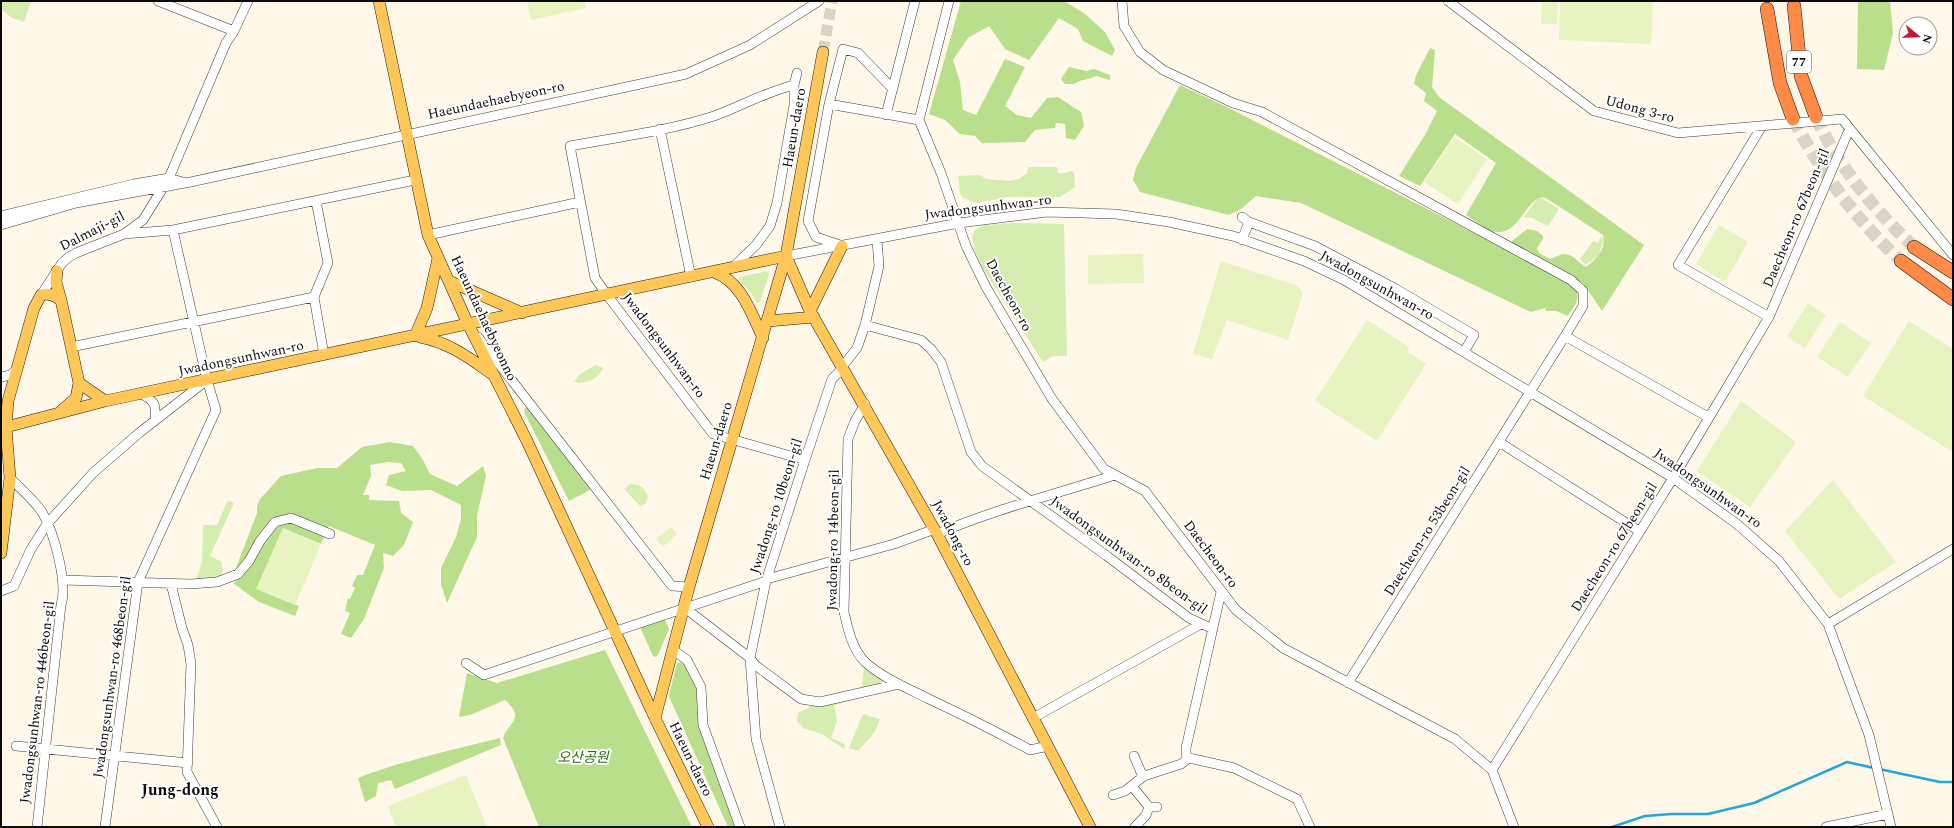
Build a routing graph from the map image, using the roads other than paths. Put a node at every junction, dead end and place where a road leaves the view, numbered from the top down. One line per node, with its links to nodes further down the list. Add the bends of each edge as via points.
1 (158, 1): 11 (street)
2 (248, 1): 11 (street, Dalmaji-gil)
3 (379, 1): 24 (main road, Haeundaehaebyeonno)
4 (915, 1): 15 (street)
5 (949, 1): 20 (street)
6 (1122, 1): 64 (street, via 1124,26 1140,52 1163,70 1233,103 1262,112 1577,283 1584,291 1583,306)
7 (1448, 1): 21 (street, Udong 3-ro, via 1594,111 1678,134)
8 (816, 2): 24 (street, Haeundaehaebyeon-ro, via 750,45 686,74)
9 (1794, 6): 18 (highway, 77, via 1801,76)
10 (1767, 9): 19 (highway, 77, via 1780,82)
11 (234, 32): 25 (street, Dalmaji-gil, via 226,43)
12 (824, 52): 42 (main road, Haeun-daero)
13 (797, 73): 14 (street)
14 (794, 85): 22 (street, via 714,116); 45 (street, via 794,105 777,203 770,226 756,245)
15 (893, 89): 16 (street, via 858,54 843,48); 17 (street)
16 (829, 104): 17 (street); 39 (street, via 808,221 816,238)
17 (886, 115): 20 (street)
18 (1816, 117)
19 (1794, 119)
20 (919, 120): 32 (street, Daecheon-ro)
21 (1762, 126): 23 (street, Udong 3-ro, via 1842,120); 58 (street, via 1678,265)
22 (660, 129): 30 (street, Jwadongsunhwan-ro, via 570,146); 49 (street)
23 (1849, 130): 41 (street); 58 (street, Daecheon-ro 67beon-gil)
24 (407, 134): 26 (main road, Haeundaehaebyeonno); 27 (street, Haeundaehaebyeon-ro)
25 (169, 178): 27 (street, Haeundaehaebyeon-ro); 28 (street, Dalmaji-gil); 31 (street)
26 (416, 180): 29 (street); 36 (main road, Haeundaehaebyeonno)
27 (186, 183): 28 (street)
28 (162, 189): 33 (street, via 76,203); 35 (street, Dalmaji-gil, via 143,220)
29 (316, 200): 34 (street); 53 (street, via 328,263)
30 (580, 202): 36 (street); 52 (street, Jwadongsunhwan-ro, via 595,278)
31 (1, 216)
32 (958, 223): 37 (street, Jwadongsunhwan-ro); 38 (street, Jwadongsunhwan-ro, via 1046,212 1116,214 1169,222); 87 (street, Daecheon-ro, via 986,287 1052,399 1104,469)
33 (1, 225)
34 (173, 230): 35 (street); 60 (street, Jwadongsunhwan-ro 468beon-gil)
35 (124, 234): 46 (street, Dalmaji-gil, via 76,253 62,263)
36 (428, 235): 43 (main road, Haeundaehaebyeonno)
37 (877, 240): 39 (street, Jwadongsunhwan-ro); 62 (street, via 879,266)
38 (1242, 240): 67 (street, Jwadongsunhwan-ro, via 1304,261 1344,280); 67 (street, via 1245,219 1315,246 1396,289 1474,335)
39 (842, 246): 42 (street, Jwadongsunhwan-ro); 57 (main road)
40 (1914, 247): 48 (highway)
41 (1953, 255)
42 (786, 256): 45 (main road, Jwadongsunhwan-ro); 57 (main road, Jwadong-ro); 59 (main road, Haeun-daero)
43 (438, 258): 50 (main road, Haeundaehaebyeonno); 63 (main road, via 427,308)
44 (1901, 261): 54 (highway)
45 (732, 268): 47 (main road, Jwadongsunhwan-ro)
46 (57, 271): 51 (street, Dalmaji-gil); 55 (main road, via 56,282)
47 (714, 272): 49 (main road, Jwadongsunhwan-ro); 65 (main road, via 726,276 738,287)
48 (1953, 272)
49 (691, 277): 52 (main road, Jwadongsunhwan-ro)
50 (449, 281): 56 (main road); 61 (main road, Haeundaehaebyeonno)
51 (41, 295): 55 (main road, via 47,293); 69 (main road, Dalmaji-gil, via 34,308)
52 (607, 295): 56 (main road, Jwadongsunhwan-ro); 84 (street, Jwadongsunhwan-ro, via 713,434)
53 (314, 297): 60 (street); 68 (street)
54 (1953, 299)
55 (61, 300): 66 (main road)
56 (522, 313): 61 (main road, Jwadongsunhwan-ro)
57 (812, 314): 59 (main road); 70 (main road, Jwadong-ro)
58 (1769, 317): 81 (street, Daecheon-ro 67beon-gil)
59 (768, 321): 65 (main road, Haeun-daero)
60 (194, 322): 66 (street); 73 (street, Jwadongsunhwan-ro 468beon-gil)
61 (468, 324): 63 (main road, Jwadongsunhwan-ro); 71 (main road, Haeundaehaebyeonno); 102 (street, via 672,586)
62 (864, 325): 70 (street, Jwadong-ro 10beon-gil, via 857,348); 90 (street, Jwadongsunhwan-ro 8beon-gil, via 921,340 931,348 941,362 971,452 982,466)
63 (415, 336): 68 (main road, Jwadongsunhwan-ro); 71 (main road, via 447,344)
64 (1565, 336): 75 (street); 81 (street)
65 (763, 338): 84 (main road, Haeun-daero)
66 (72, 347): 74 (main road)
67 (1464, 352): 75 (street, Jwadongsunhwan-ro)
68 (324, 355): 73 (main road, Jwadongsunhwan-ro)
69 (17, 368): 72 (street, via 10,375); 83 (main road, Dalmaji-gil)
70 (843, 368): 78 (main road, Jwadong-ro); 86 (street, Jwadong-ro 10beon-gil, via 832,379)
71 (494, 375): 109 (main road, Haeundaehaebyeonno)
72 (1, 377)
73 (207, 380): 76 (main road, Jwadongsunhwan-ro); 82 (street); 100 (street, Jwadongsunhwan-ro 468beon-gil, via 216,410)
74 (78, 383): 77 (main road); 80 (main road, via 76,398)
75 (1530, 393): 85 (street, Daecheon-ro 53beon-gil); 89 (street, Jwadongsunhwan-ro)
76 (141, 394): 77 (main road, Jwadongsunhwan-ro); 82 (street, via 151,399)
77 (105, 401): 80 (main road, Jwadongsunhwan-ro)
78 (865, 404): 93 (main road, Jwadong-ro); 97 (street, Jwadong-ro 14beon-gil, via 848,439)
79 (1, 414): 83 (street)
80 (57, 414): 83 (main road, Jwadongsunhwan-ro)
81 (1708, 417): 89 (street, Daecheon-ro 67beon-gil)
82 (155, 421): 91 (street, via 93,473)
83 (3, 429): 88 (main road)
84 (732, 440): 86 (street, Jwadongsunhwan-ro); 102 (main road, Haeun-daero)
85 (1499, 442): 92 (street); 113 (street, Daecheon-ro 53beon-gil)
86 (804, 460): 99 (street, Jwadong-ro 10beon-gil)
87 (1115, 475): 90 (street, Jwadongsunhwan-ro 8beon-gil); 104 (street, Daecheon-ro, via 1145,491)
88 (10, 478): 91 (street, Jwadongsunhwan-ro 446beon-gil, via 41,512); 96 (main road)
89 (1672, 478): 92 (street, Daecheon-ro 67beon-gil); 107 (street, Jwadongsunhwan-ro, via 1736,524 1779,561)
90 (1030, 502): 93 (street, Jwadongsunhwan-ro 8beon-gil); 106 (street, Jwadongsunhwan-ro 8beon-gil, via 1075,532 1189,618)
91 (47, 524): 98 (street, Jwadongsunhwan-ro 446beon-gil); 103 (street, via 31,549 14,586)
92 (1639, 531): 124 (street, Daecheon-ro 67beon-gil)
93 (936, 532): 97 (street, Jwadongsunhwan-ro 8beon-gil); 116 (main road, Jwadong-ro)
94 (330, 534): 101 (street, via 291,518 275,522 260,541 250,561 238,574 217,582)
95 (1953, 549): 107 (street)
96 (1, 552)
97 (846, 558): 99 (street, Jwadongsunhwan-ro 8beon-gil); 114 (street, Jwadong-ro 14beon-gil, via 844,612 855,648 864,661)
98 (63, 580): 100 (street); 119 (street, Jwadongsunhwan-ro 446beon-gil, via 64,596)
99 (766, 580): 105 (street, Jwadongsunhwan-ro 8beon-gil); 111 (street, Jwadong-ro 10beon-gil)
100 (138, 582): 101 (street); 120 (street, Jwadongsunhwan-ro 468beon-gil)
101 (171, 584): 123 (street, via 191,664)
102 (689, 587): 105 (main road, Haeun-daero)
103 (1, 591)
104 (1222, 592): 108 (street); 113 (street, Daecheon-ro, via 1236,610 1270,639)
105 (685, 608): 109 (street, Jwadongsunhwan-ro 8beon-gil); 110 (main road, Haeun-daero); 111 (street)
106 (1201, 624): 108 (street, Jwadongsunhwan-ro 8beon-gil); 116 (street)
107 (1828, 624): 128 (street, Jwadongsunhwan-ro, via 1869,735)
108 (1213, 629): 122 (street, via 1186,748 1186,755)
109 (614, 630): 112 (street, Jwadongsunhwan-ro 8beon-gil, via 484,675); 115 (main road)
110 (672, 649): 115 (main road, Haeun-daero); 134 (street, via 687,660 701,687 704,725)
111 (750, 658): 114 (street, via 755,665 801,699 820,702); 135 (street, Jwadong-ro 10beon-gil, via 756,739)
112 (466, 663)
113 (1348, 683): 124 (street, Daecheon-ro, via 1455,739)
114 (900, 684): 118 (street, Jwadong-ro 14beon-gil, via 1030,750)
115 (655, 718): 133 (main road, Haeun-daero)
116 (1033, 718): 118 (main road, Jwadong-ro)
117 (16, 746): 119 (street)
118 (1048, 746): 136 (main road, Jwadong-ro)
119 (46, 748): 120 (street); 130 (street, Jwadongsunhwan-ro 446beon-gil)
120 (115, 755): 123 (street); 131 (street, Jwadongsunhwan-ro 468beon-gil)
121 (1134, 756): 125 (street)
122 (1189, 758): 125 (street, via 1181,764); 138 (street, via 1234,768 1297,799)
123 (188, 763): 132 (street, via 188,772)
124 (1492, 770): 129 (street, Daecheon-ro)
125 (1143, 777): 126 (street)
126 (1132, 786): 127 (street); 137 (street, via 1153,807)
127 (1113, 795)
128 (1888, 814): 139 (street); 140 (street, Jwadongsunhwan-ro)
129 (1512, 826)
130 (37, 827)
131 (105, 827)
132 (217, 827)
133 (708, 827)
134 (740, 827)
135 (780, 827)
136 (1090, 827)
137 (1134, 827)
138 (1310, 827)
139 (1826, 827)
140 (1891, 827)

